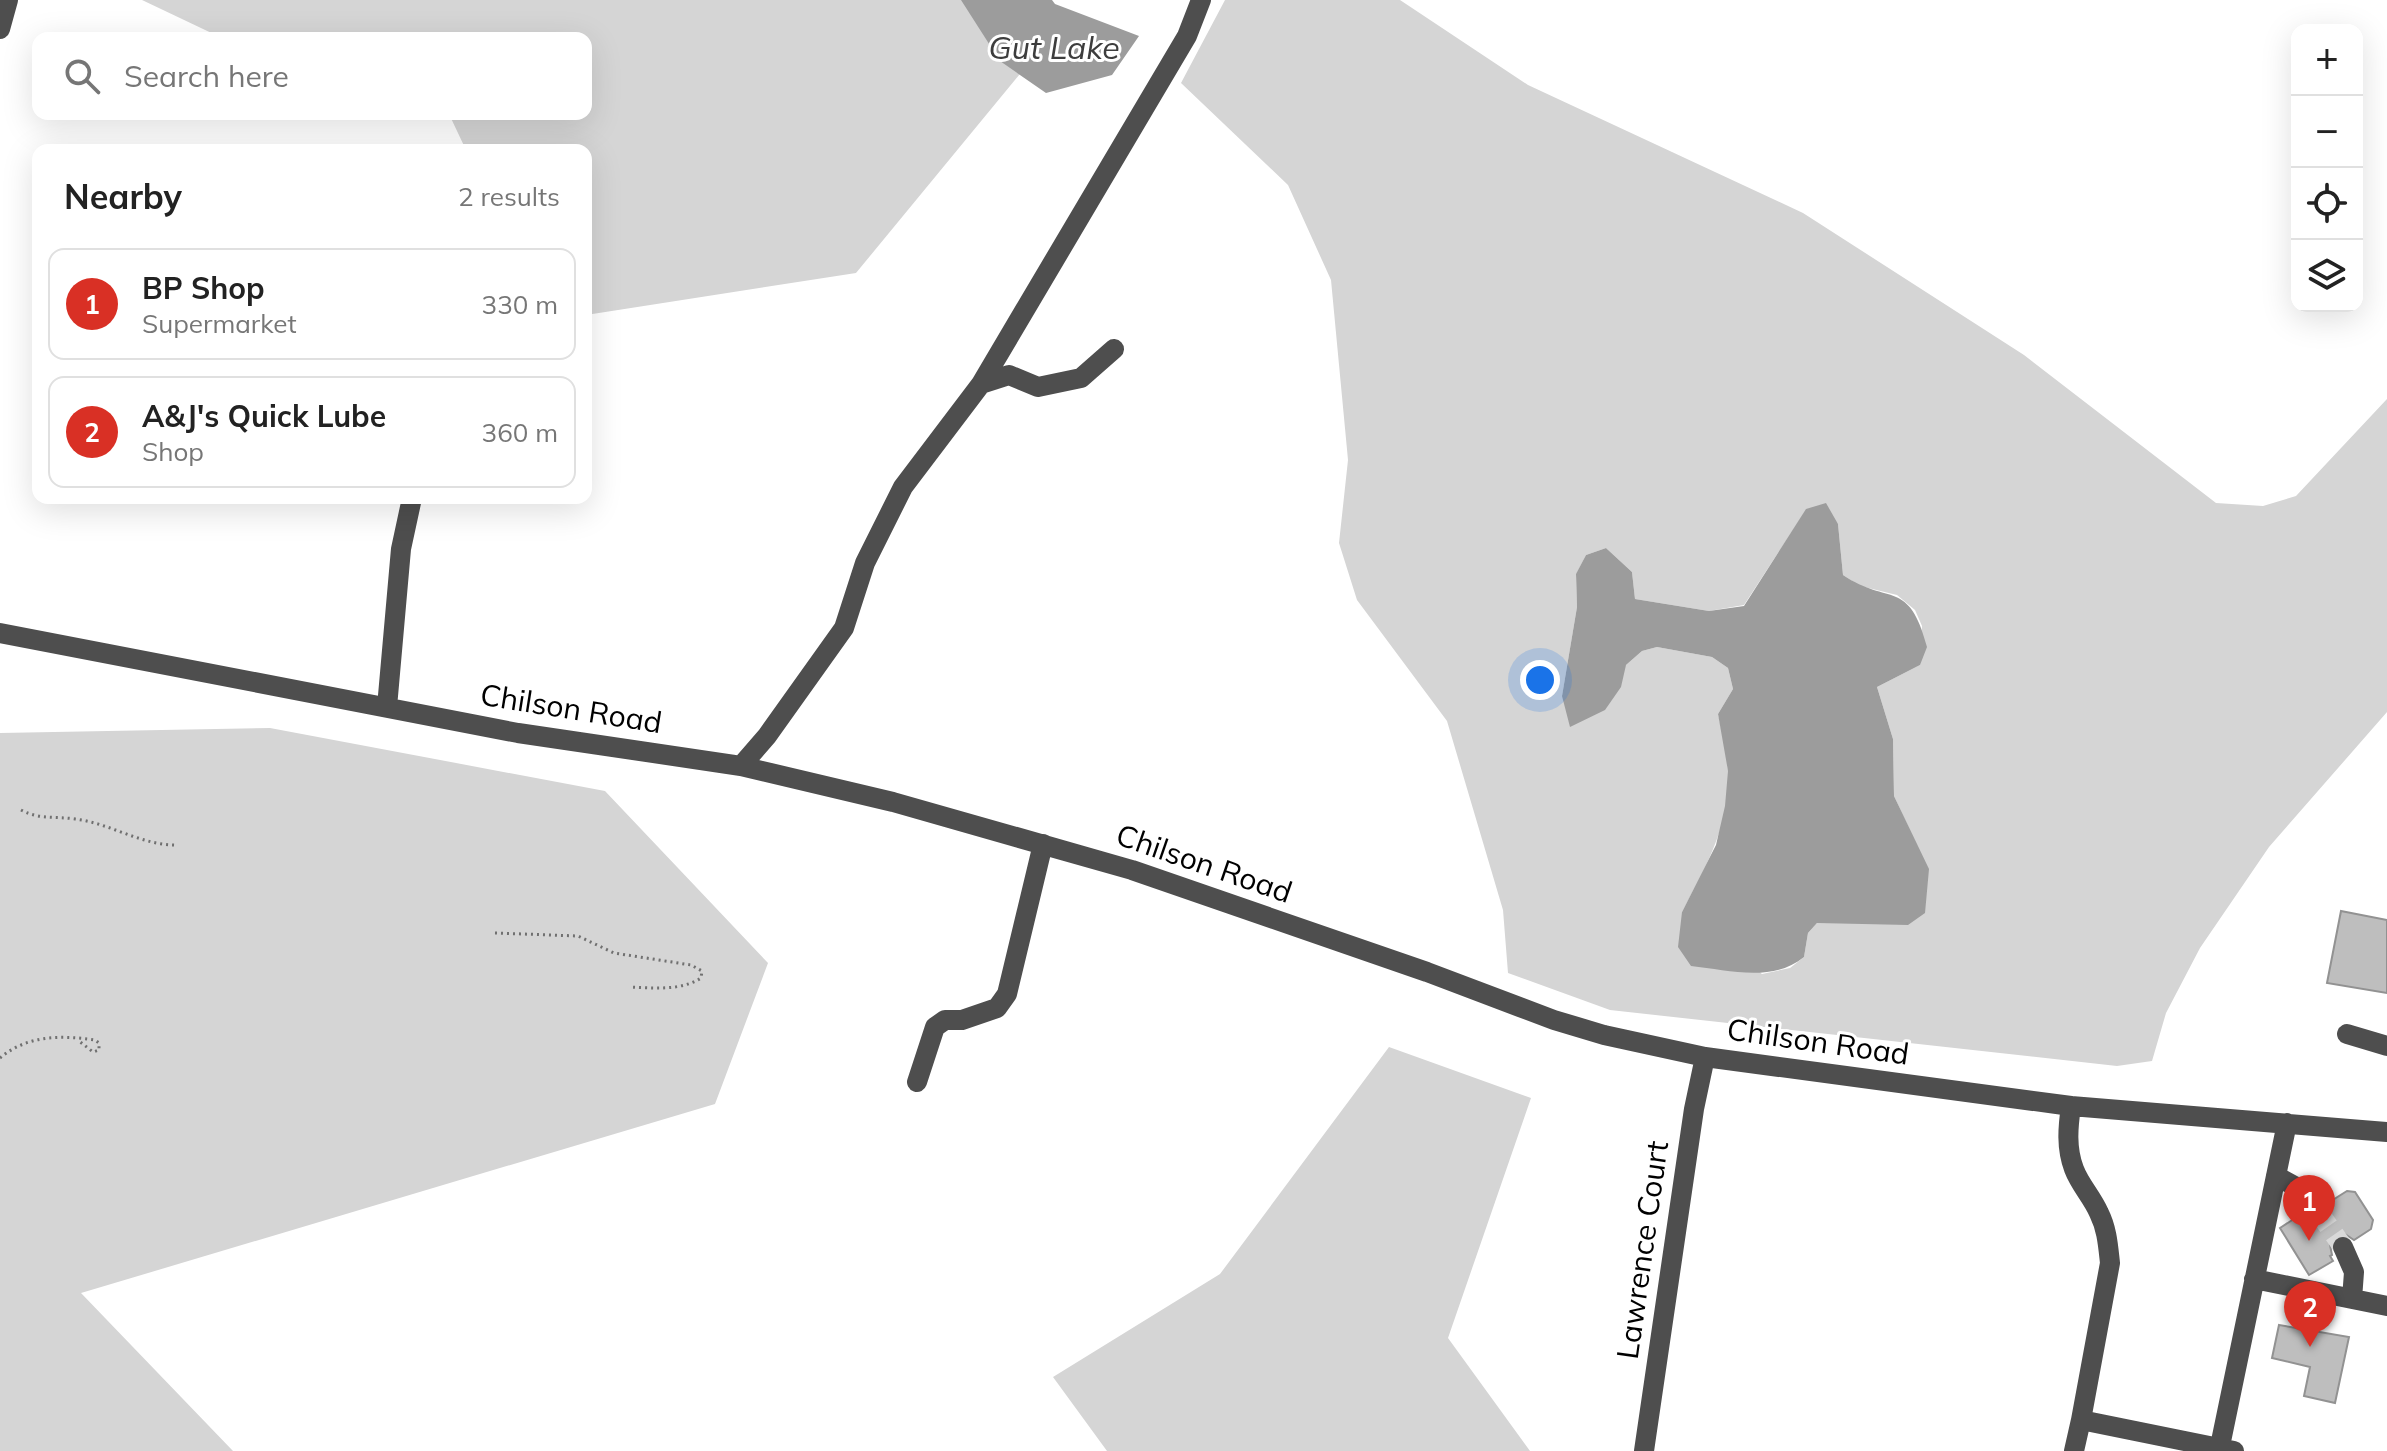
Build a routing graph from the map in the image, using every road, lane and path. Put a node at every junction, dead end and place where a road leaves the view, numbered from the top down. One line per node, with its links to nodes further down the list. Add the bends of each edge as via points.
1 (8, 0): 3 (street)
2 (1201, 0): 5 (street, via 1187,36)
3 (0, 29)
4 (1114, 349): 5 (street, via 1081,378 1038,387 1009,375)
5 (981, 384): 9 (street, via 903,487 865,563 844,628)
6 (411, 504): 8 (street, via 401,549)
7 (0, 633): 8 (street, Chilson Road)
8 (387, 707): 9 (street, Chilson Road, via 518,733)
9 (741, 766): 11 (street, Chilson Road)
10 (21, 810): 12 (path)
11 (1043, 844): 18 (street, Chilson Road, via 1132,870 1554,1020); 20 (street, via 1007,994 997,1008 935,1027)
12 (178, 845)
13 (495, 933): 14 (path, via 578,936 614,953 702,971 693,983)
14 (630, 987)
15 (2347, 1034): 17 (street)
16 (79, 1041): 19 (path, via 93,1052 99,1050 95,1040 39,1039)
17 (2387, 1046)
18 (1705, 1057): 21 (street, Chilson Road); 33 (street, Lawrence Court)
19 (0, 1058)
20 (917, 1082)
21 (2071, 1106): 22 (street, Chilson Road); 30 (street, via 2067,1133 2072,1166 2099,1213 2110,1263)
22 (2287, 1123): 23 (street, Chilson Road); 24 (street)
23 (2387, 1132)
24 (2276, 1176): 25 (street, via 2300,1189); 27 (street)
25 (2317, 1210)
26 (2343, 1247): 28 (street, via 2354,1272)
27 (2254, 1279): 28 (street); 32 (street)
28 (2352, 1299): 29 (street)
29 (2387, 1306)
30 (2081, 1420): 31 (street); 34 (street)
31 (2174, 1445): 32 (street)
32 (2224, 1450)
33 (1644, 1451)
34 (2074, 1451)

